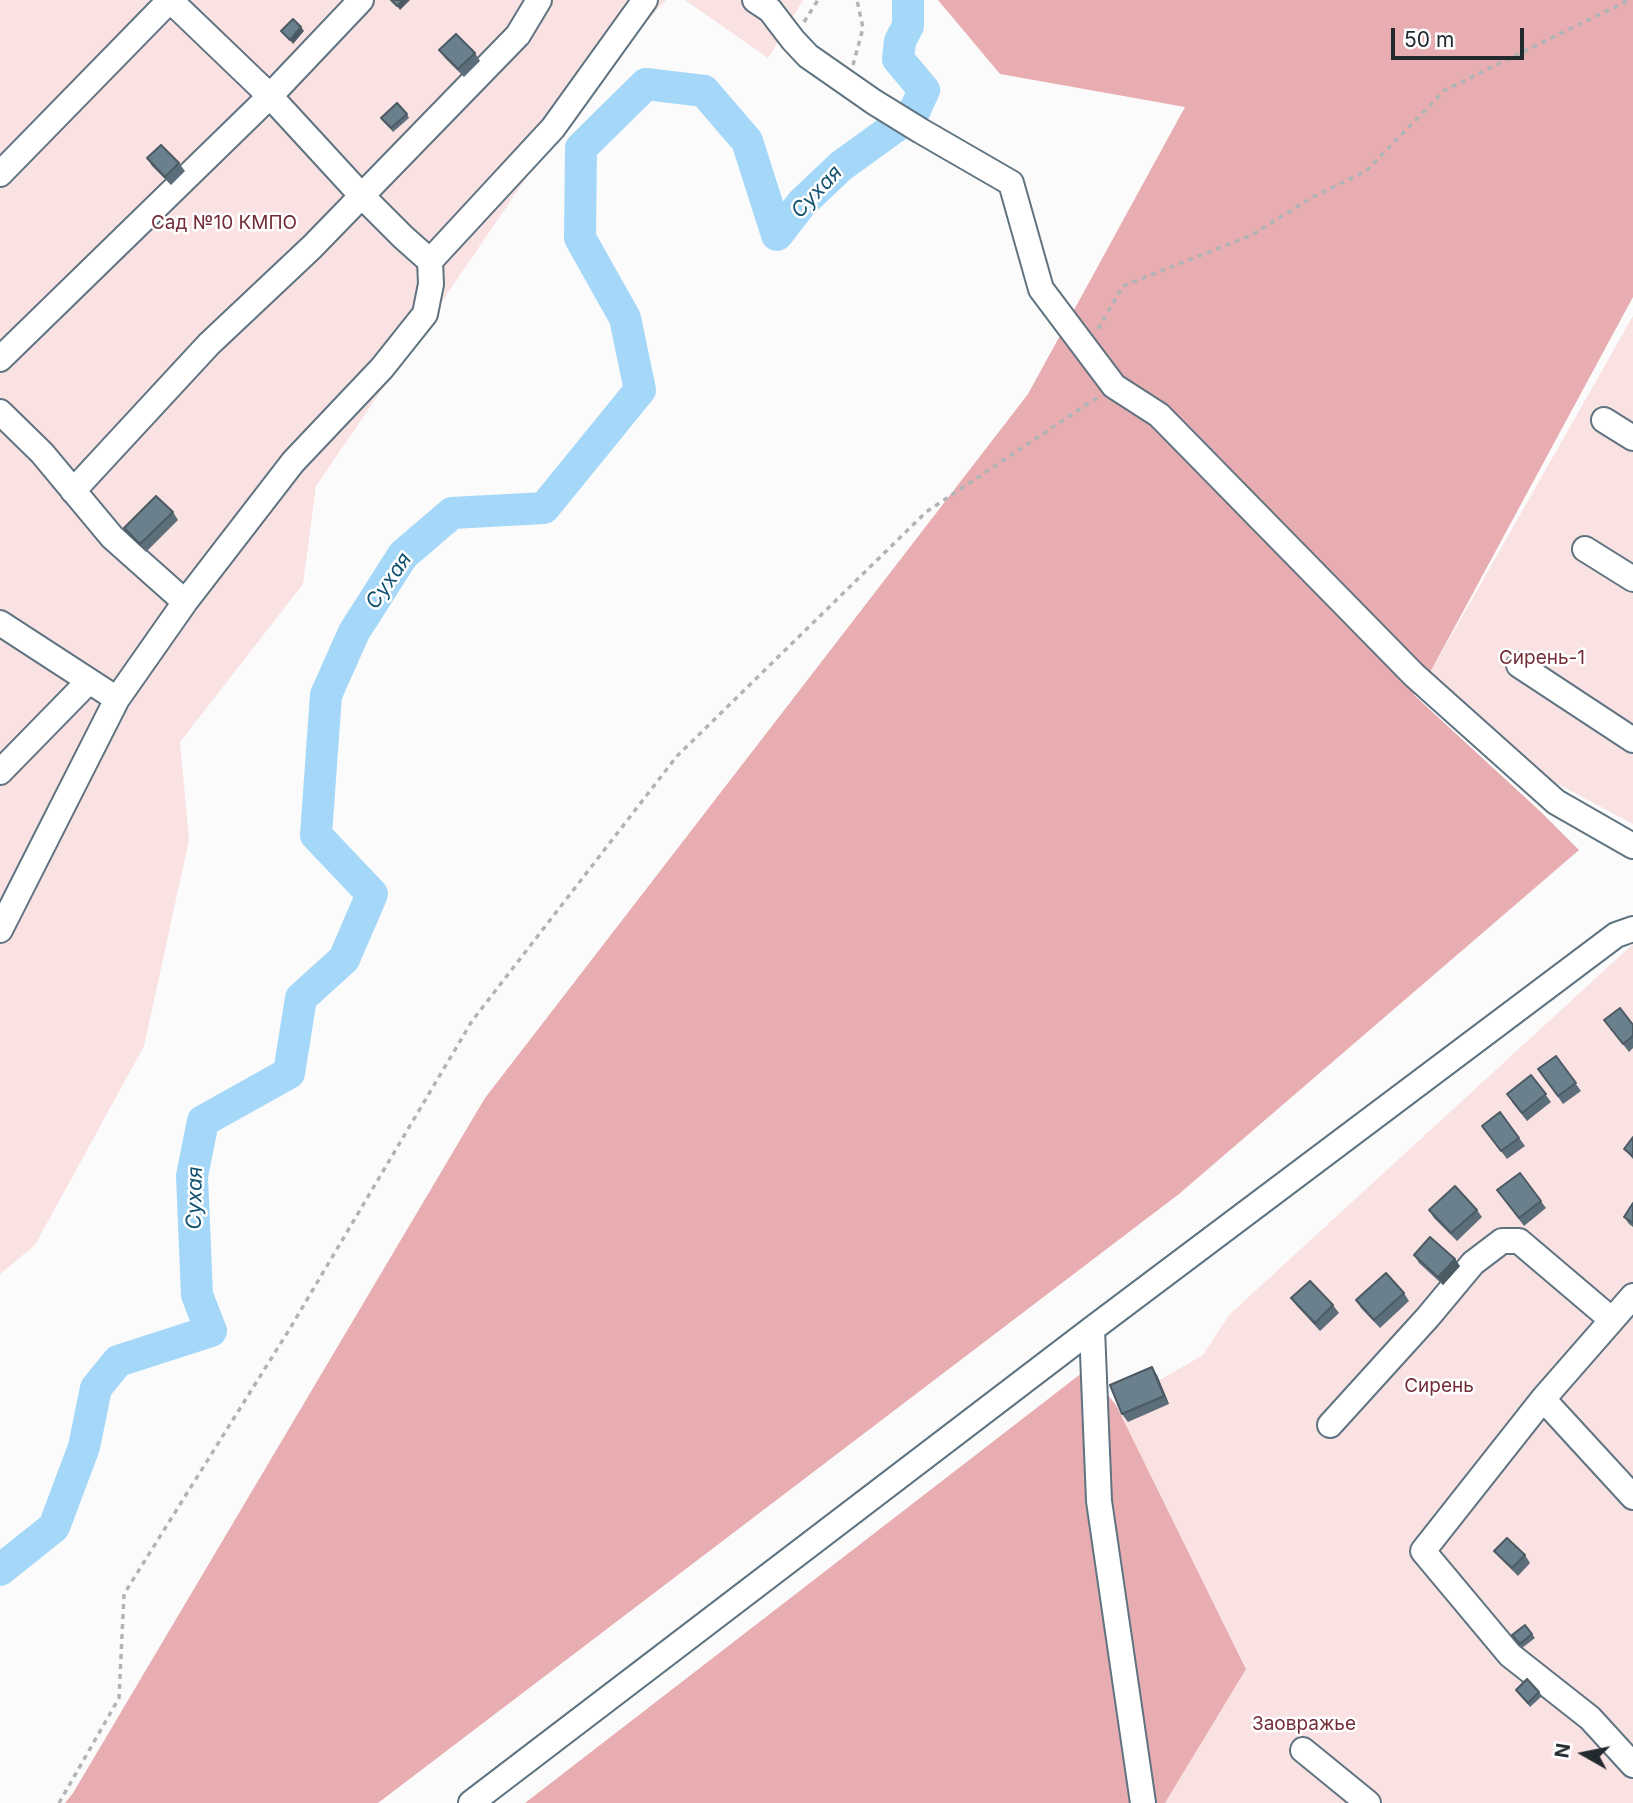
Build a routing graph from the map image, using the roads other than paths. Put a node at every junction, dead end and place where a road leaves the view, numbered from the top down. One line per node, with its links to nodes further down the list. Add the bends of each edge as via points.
1 (170, 0): 6 (street); 7 (street)
2 (361, 0): 6 (street)
3 (539, 0): 8 (street, via 519,35)
4 (645, 0): 9 (street, via 553,128)
5 (755, 0): 24 (street, via 770,10 808,56 874,102 1011,183 1041,289 1114,386 1159,415 1414,676 1556,802)
6 (270, 96): 8 (street); 10 (street)
7 (0, 174)
8 (361, 195): 9 (street); 14 (street, via 209,344)
9 (430, 261): 17 (street, via 425,313 382,368 293,462)
10 (0, 359)
11 (0, 412): 14 (street)
12 (1604, 420): 13 (street)
13 (1633, 438)
14 (74, 491): 17 (street, via 112,537)
15 (1585, 549): 16 (street)
16 (1633, 579)
17 (185, 602): 21 (street)
18 (0, 623): 20 (street)
19 (1519, 665): 22 (street)
20 (89, 681): 21 (street); 23 (street)
21 (117, 699): 26 (street)
22 (1633, 740)
23 (0, 772)
24 (1633, 846)
25 (1633, 929): 29 (street, via 1616,935)
26 (0, 930)
27 (1633, 1296): 28 (street)
28 (1612, 1320): 30 (street); 31 (street, via 1519,1241 1502,1241 1473,1263)
29 (1092, 1329): 35 (street); 36 (street, via 1099,1501)
30 (1543, 1399): 32 (street); 34 (street, via 1423,1551 1510,1655 1590,1718)
31 (1330, 1425)
32 (1633, 1497)
33 (1303, 1750): 37 (street)
34 (1633, 1765)
35 (471, 1803)
36 (1143, 1803)
37 (1368, 1803)

